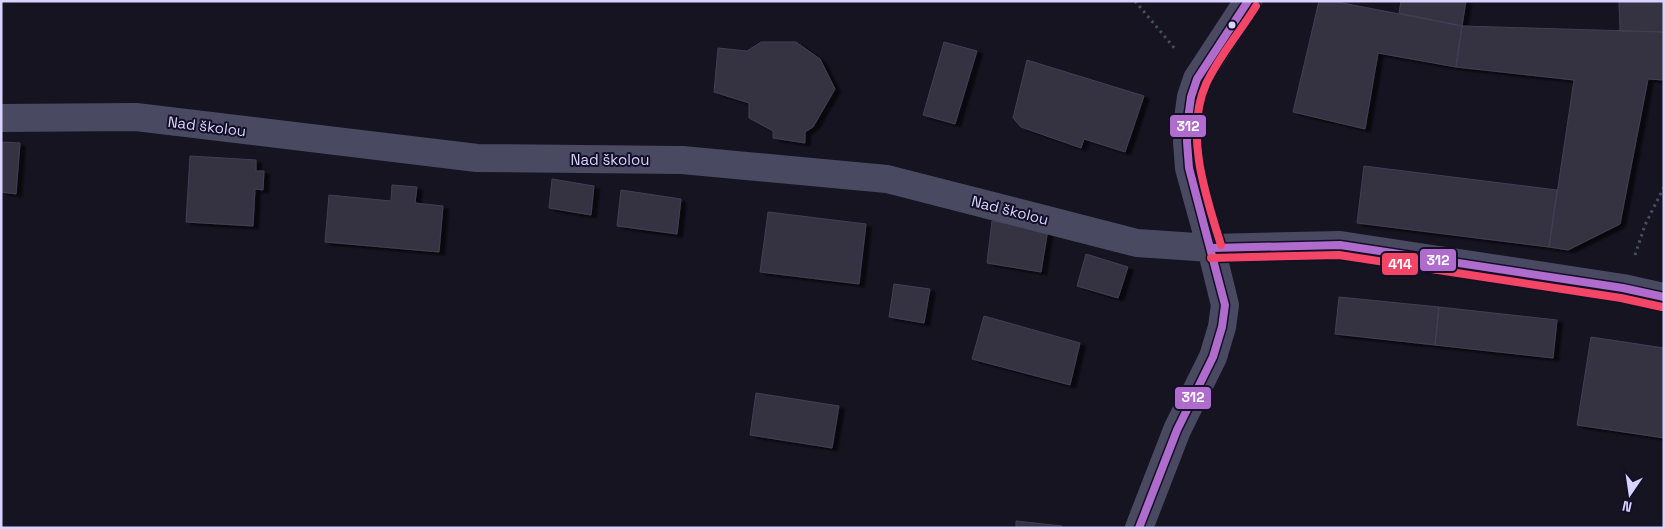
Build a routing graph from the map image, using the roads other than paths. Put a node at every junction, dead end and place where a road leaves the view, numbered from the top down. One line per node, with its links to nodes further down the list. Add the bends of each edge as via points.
1 (1248, 1): 3 (street, via 1197,79 1191,97 1187,142 1189,168)
2 (1, 118): 3 (street, Nad školou, via 136,117 476,158 682,160 887,179 1137,243)
3 (1212, 248): 4 (street, Nad školou, via 1340,245); 5 (street, via 1225,305 1222,327 1213,357 1177,430)
4 (1664, 297)
5 (1139, 528)

